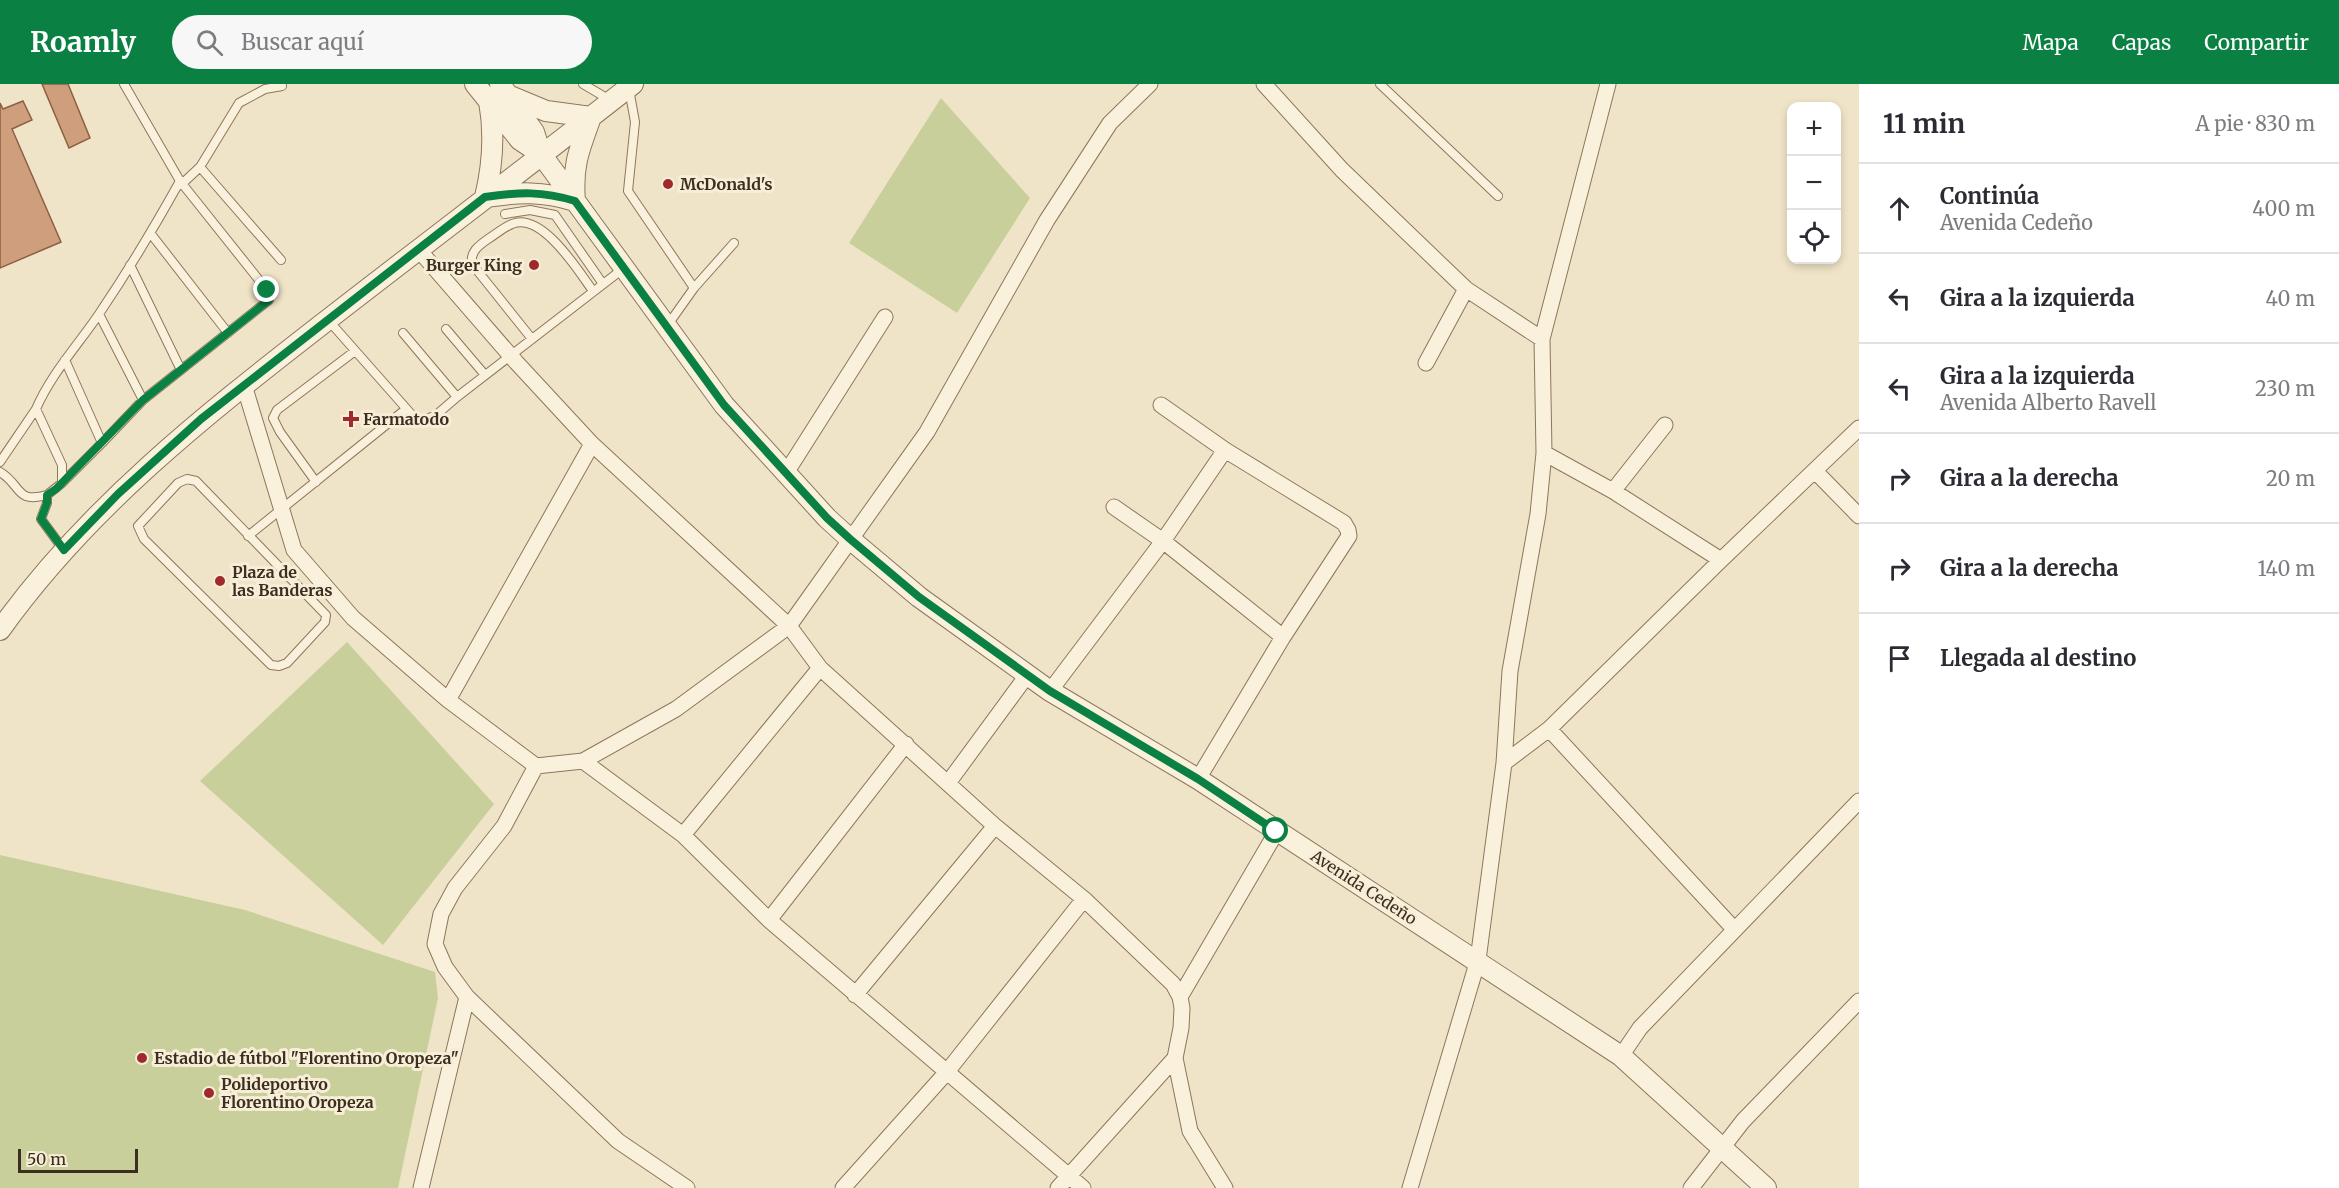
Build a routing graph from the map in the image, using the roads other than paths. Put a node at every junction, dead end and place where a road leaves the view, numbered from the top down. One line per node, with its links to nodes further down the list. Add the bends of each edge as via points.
1 (124, 84): 16 (lane)
2 (475, 84): 11 (street)
3 (583, 84): 12 (lane)
4 (1150, 84): 70 (street, via 1110,123 1047,220 927,432)
5 (1264, 84): 29 (street, via 1342,170)
6 (1380, 84): 17 (lane)
7 (282, 86): 15 (lane, via 265,89 239,103)
8 (631, 86): 12 (street); 28 (lane, via 635,122 628,192)
9 (1603, 86): 39 (street)
10 (504, 89): 13 (street, via 546,111); 14 (street, via 534,132)
11 (489, 101): 14 (street, via 520,140); 18 (street, via 493,155)
12 (611, 101): 13 (street)
13 (591, 117): 14 (street); 19 (street, via 576,157)
14 (541, 154): 18 (street); 19 (street, Avenida Cedeño)
15 (200, 167): 16 (lane); 24 (lane)
16 (180, 181): 21 (lane); 36 (lane, via 270,295 269,300)
17 (1498, 196)
18 (485, 197): 19 (street, via 520,192); 23 (street)
19 (575, 201): 26 (street, Avenida Cedeño)
20 (505, 214): 27 (lane, via 530,210 555,216)
21 (151, 234): 25 (lane); 36 (lane)
22 (734, 243): 28 (lane)
23 (418, 249): 33 (street); 41 (street)
24 (281, 260)
25 (130, 265): 31 (lane); 44 (lane)
26 (624, 268): 27 (lane); 34 (street, Avenida Cedeño)
27 (603, 284): 30 (lane)
28 (694, 288): 34 (lane)
29 (1466, 289): 39 (street); 43 (street)
30 (593, 291): 38 (lane); 38 (lane, via 564,250 532,226 513,223 484,242 474,251 472,264)
31 (99, 314): 42 (lane); 48 (lane)
32 (885, 317): 61 (street)
33 (328, 320): 40 (lane); 46 (street)
34 (666, 327): 61 (street, Avenida Cedeño, via 724,405)
35 (446, 329): 45 (lane)
36 (228, 333): 44 (lane)
37 (403, 333): 47 (lane)
38 (532, 339): 41 (lane)
39 (1542, 339): 57 (street)
40 (356, 351): 51 (lane); 62 (lane, via 277,410 273,418)
41 (510, 356): 45 (lane); 55 (street)
42 (65, 360): 50 (lane); 54 (lane)
43 (1426, 363)
44 (181, 370): 48 (lane)
45 (484, 375): 47 (lane)
46 (244, 385): 67 (street); 72 (street, via 159,456)
47 (457, 397): 51 (lane, via 435,416 421,420)
48 (143, 400): 54 (lane)
49 (1161, 405): 56 (street)
50 (36, 409): 58 (lane); 63 (lane, via 62,465)
51 (406, 409): 62 (lane)
52 (1665, 425): 64 (street)
53 (1859, 428): 59 (street)
54 (102, 443): 63 (lane)
55 (592, 444): 74 (street); 80 (street)
56 (1225, 450): 71 (street); 76 (street, via 1344,523 1348,530 1349,536)
57 (1544, 453): 64 (street); 84 (street, via 1538,514 1510,671)
58 (0, 462)
59 (1815, 471): 68 (street); 73 (street)
60 (0, 472): 65 (lane, via 27,498)
61 (786, 473): 70 (street, Avenida Cedeño)
62 (316, 482): 67 (lane)
63 (62, 483): 65 (lane)
64 (1612, 491): 73 (street)
65 (47, 495): 72 (lane, via 41,519)
66 (1114, 507): 71 (street)
67 (282, 509): 69 (lane); 80 (street, via 294,550 353,618)
68 (1859, 516)
69 (248, 536): 69 (lane, via 326,615 325,622 287,663 279,666 271,665 152,547 138,526 178,483 188,478 196,481)
70 (850, 539): 74 (street); 78 (street, Avenida Cedeño, via 919,597)
71 (1163, 541): 76 (street); 79 (street)
72 (64, 550): 75 (street)
73 (1721, 560): 81 (street)
74 (789, 626): 77 (street); 83 (street, via 676,709)
75 (0, 630)
76 (1283, 637): 86 (street)
77 (820, 668): 82 (street); 91 (street)
78 (1028, 674): 79 (street, Avenida Cedeño); 87 (street)
79 (1050, 691): 86 (street, Avenida Cedeño)
80 (447, 700): 85 (street)
81 (1549, 729): 84 (street); 94 (street)
82 (906, 744): 87 (street); 93 (street)
83 (583, 762): 85 (street); 91 (street)
84 (1504, 763): 95 (street)
85 (536, 766): 97 (street, via 504,826 454,888 441,914 435,944)
86 (1198, 779): 90 (street, Avenida Cedeño)
87 (948, 783): 89 (street)
88 (1859, 801): 94 (street)
89 (995, 826): 92 (street); 96 (street)
90 (1276, 831): 95 (street, Avenida Cedeño); 98 (street)
91 (683, 835): 93 (street)
92 (1084, 899): 98 (street, via 1173,984); 102 (street)
93 (769, 920): 96 (street)
94 (1734, 929): 100 (street, via 1640,1028)
95 (1478, 960): 100 (street, Avenida Cedeño); 111 (street)
96 (855, 995): 102 (street)
97 (466, 997): 105 (street); 106 (street, via 618,1141)
98 (1180, 997): 101 (street, via 1181,1028)
99 (1859, 1001): 103 (street)
100 (1621, 1056): 103 (street, Avenida Cedeño)
101 (1175, 1059): 104 (street); 110 (street, via 1190,1131)
102 (946, 1073): 104 (street); 107 (street)
103 (1722, 1146): 112 (street); 113 (street, Avenida Cedeño)
104 (1069, 1176): 108 (street); 109 (street)
105 (421, 1188)
106 (687, 1188)
107 (843, 1188)
108 (1058, 1188)
109 (1083, 1188)
110 (1225, 1188)
111 (1410, 1188)
112 (1691, 1188)
113 (1766, 1188)

